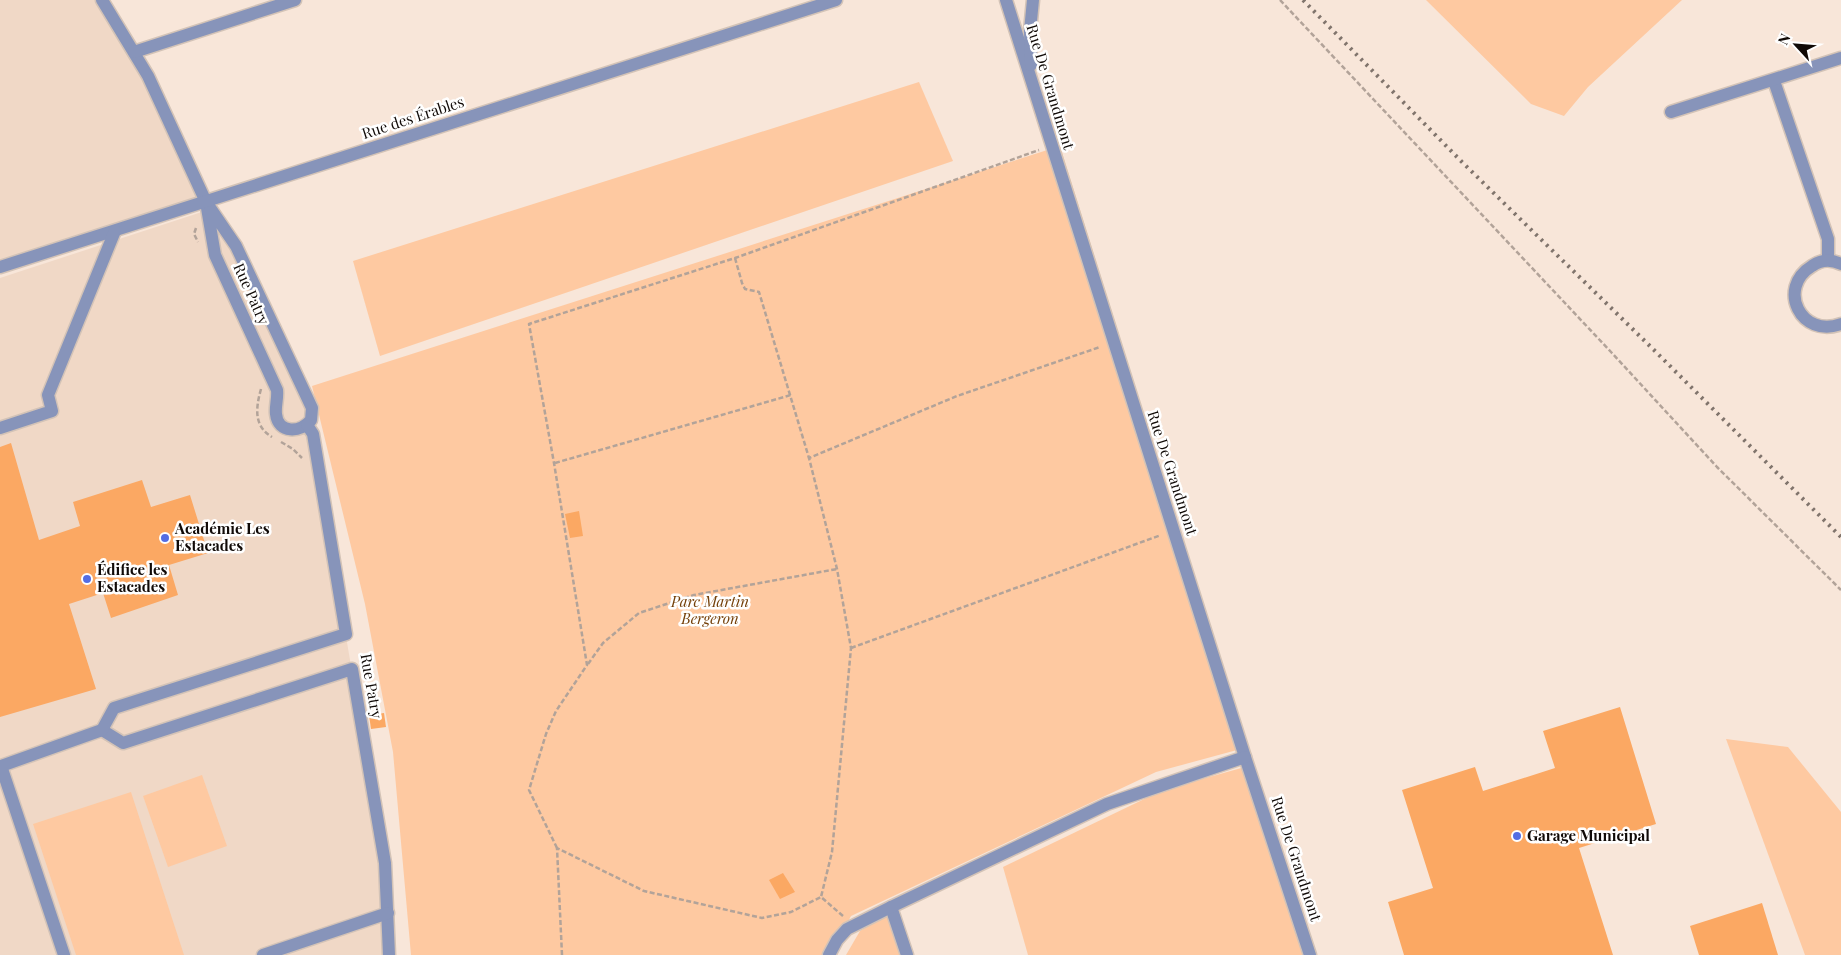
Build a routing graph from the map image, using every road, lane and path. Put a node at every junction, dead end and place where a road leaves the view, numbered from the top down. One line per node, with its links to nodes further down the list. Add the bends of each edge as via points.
1 (102, 0): 8 (street, Rue Patry)
2 (295, 0): 8 (street)
3 (836, 0): 7 (street, Rue des Érables)
4 (1006, 0): 11 (street, Rue De Grandmont)
5 (1033, 0): 11 (street, via 1030,31)
6 (1280, 0): 29 (path, via 1716,467)
7 (814, 3): 14 (street, Rue des Érables)
8 (134, 52): 14 (street, Rue Patry)
9 (1841, 58): 10 (street)
10 (1774, 80): 12 (street); 17 (street, via 1828,239)
11 (1032, 82): 13 (street, Rue De Grandmont)
12 (1671, 112)
13 (1052, 146): 16 (path); 21 (street, Rue De Grandmont)
14 (206, 202): 15 (street, Rue des Érables); 23 (street, Rue Patry, via 236,246 312,408); 23 (street, Rue Patry, via 216,256 277,390 277,419 290,430)
15 (114, 231): 19 (street, Rue des Érables); 24 (street, via 48,394 52,411)
16 (735, 258): 22 (path, via 745,289 758,292); 26 (path, via 529,324)
17 (1828, 259): 18 (street); 20 (street, via 1818,262 1801,275 1794,295 1796,305 1809,322 1829,327)
18 (1841, 264)
19 (0, 267)
20 (1841, 324)
21 (1114, 342): 25 (path, via 958,396); 27 (street, Rue De Grandmont)
22 (791, 395): 25 (path); 26 (path)
23 (307, 425): 32 (street, Rue Patry, via 313,434 346,634 114,708)
24 (0, 428)
25 (809, 458): 28 (path)
26 (554, 463): 31 (path)
27 (1173, 530): 30 (path); 33 (street, Rue De Grandmont)
28 (837, 569): 30 (path); 31 (path, via 694,595 639,614 603,642)
29 (1841, 590)
30 (851, 648): 35 (path, via 832,852)
31 (588, 665): 34 (path, via 556,711 529,790)
32 (102, 730): 37 (street, Rue Patry, via 123,743 352,669 385,863); 39 (street, via 1,766)
33 (1245, 757): 36 (street, via 1107,804); 45 (street, Rue De Grandmont)
34 (557, 848): 35 (path, via 644,891 762,918 791,912); 42 (path)
35 (821, 897): 38 (path)
36 (891, 907): 38 (street); 44 (street)
37 (388, 913): 40 (street); 41 (street, Rue Patry)
38 (853, 925): 43 (street, via 837,940)
39 (64, 955)
40 (263, 955)
41 (389, 955)
42 (562, 955)
43 (829, 955)
44 (907, 955)
45 (1310, 955)

